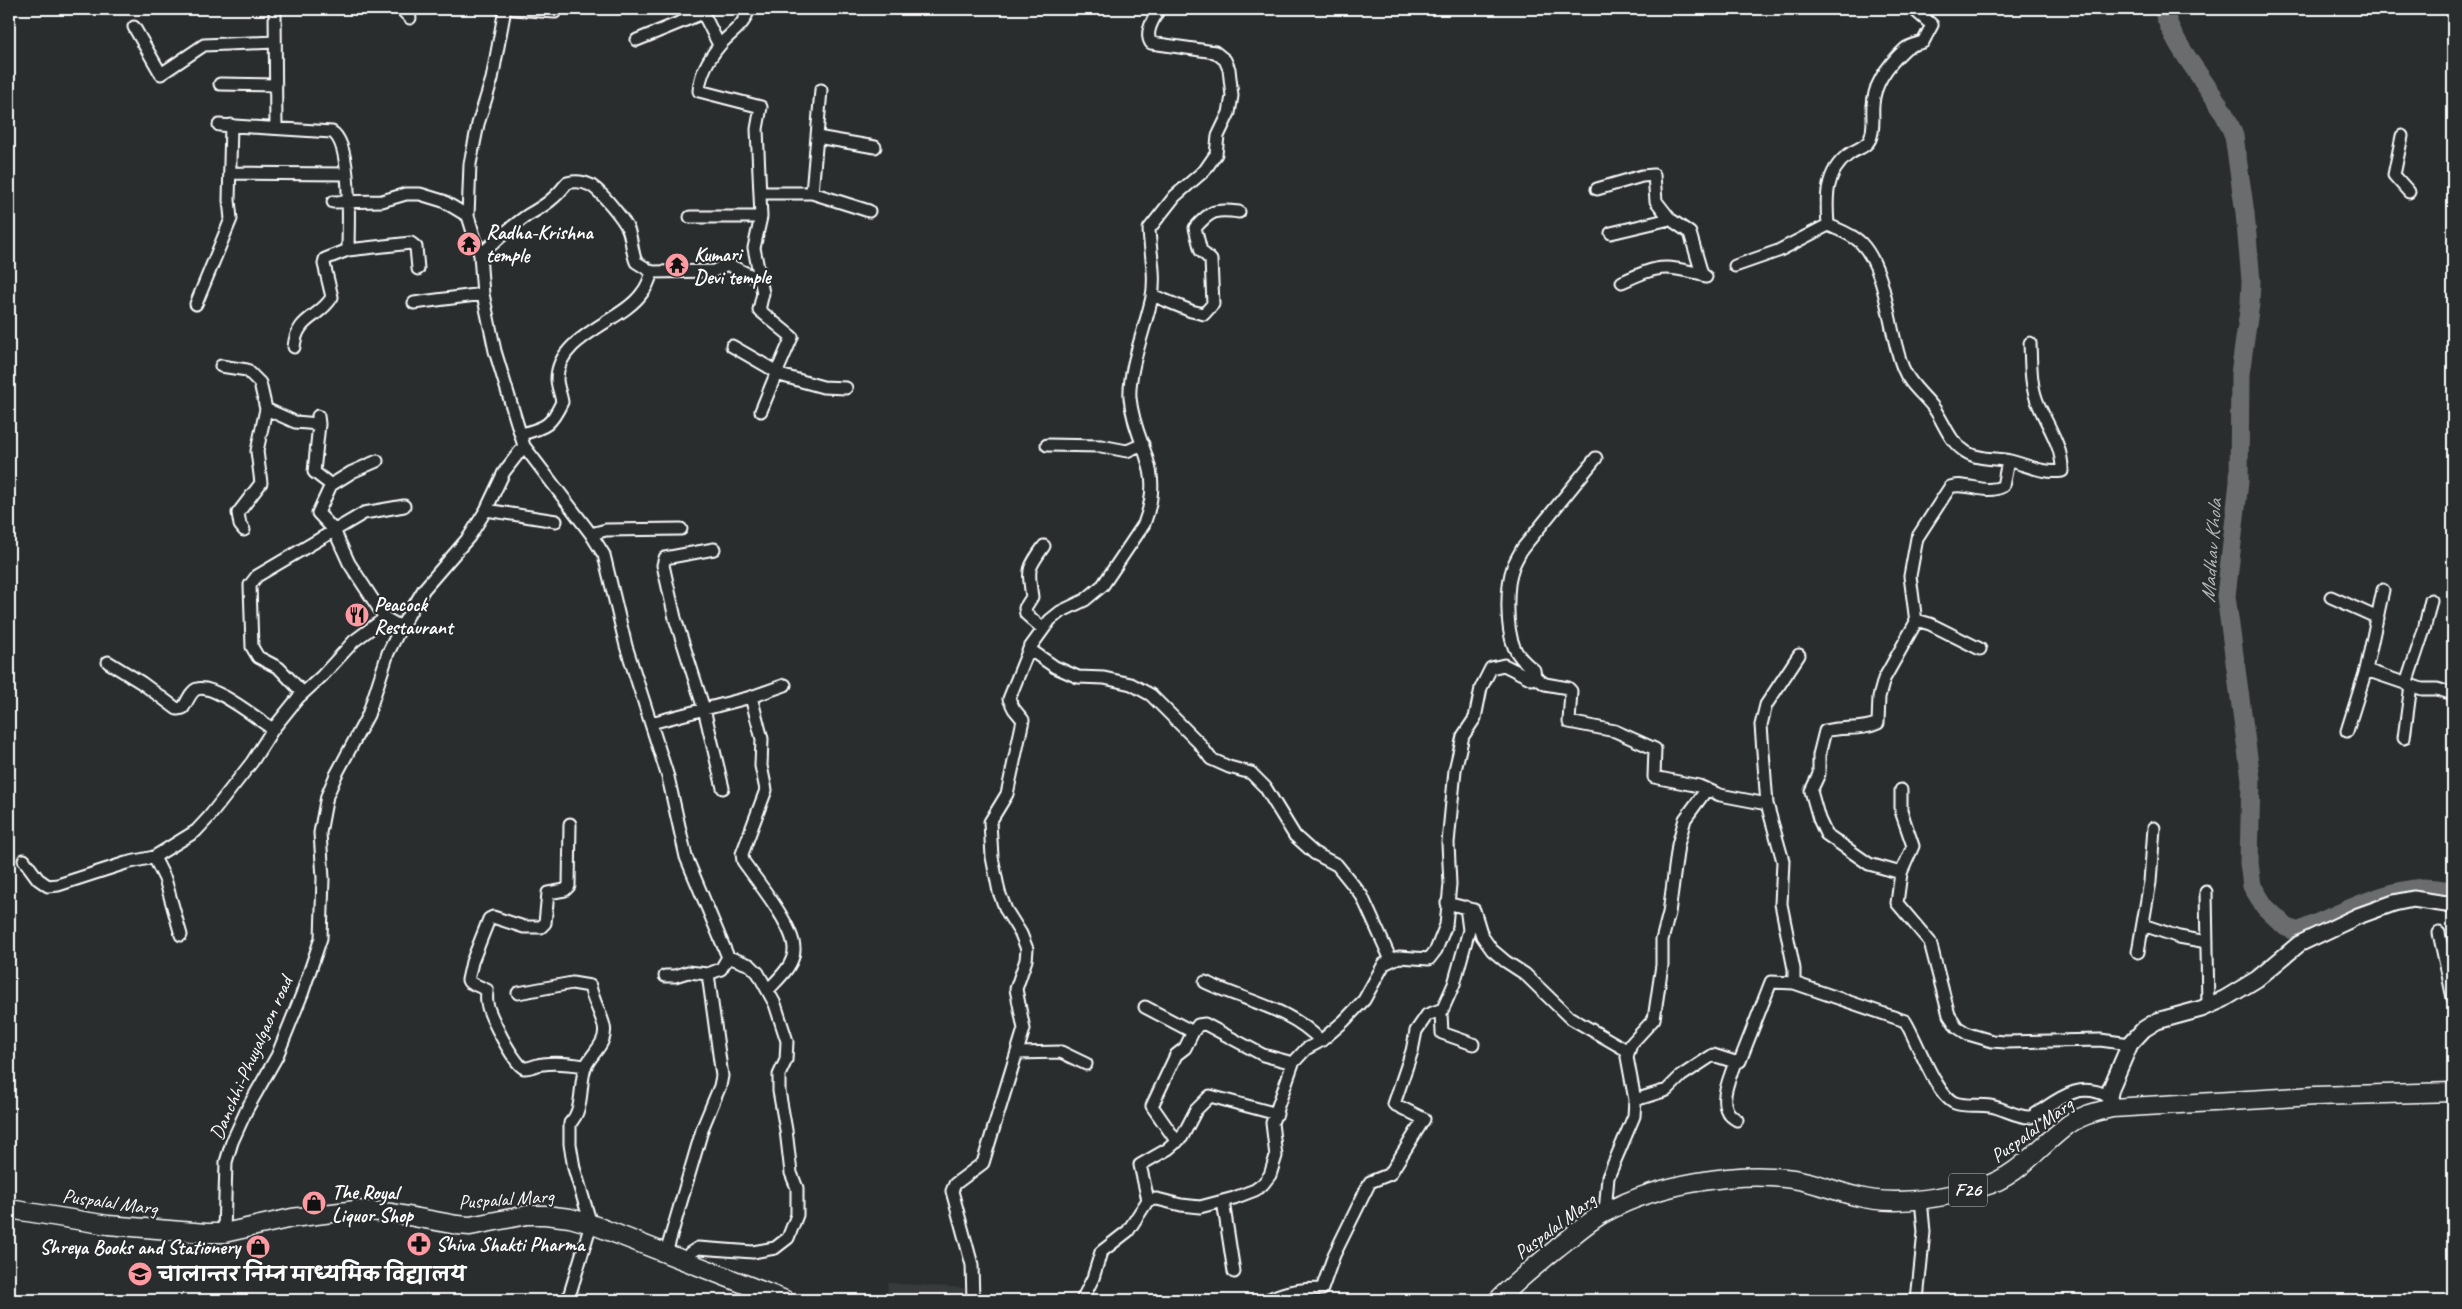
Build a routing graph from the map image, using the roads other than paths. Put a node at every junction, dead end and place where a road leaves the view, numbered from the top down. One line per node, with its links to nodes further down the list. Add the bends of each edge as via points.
1 (275, 9): 12 (street)
2 (401, 9): 9 (street)
3 (505, 9): 31 (street, via 492,79 470,164)
4 (512, 9): 5 (street, via 555,12)
5 (555, 9)
6 (748, 9): 13 (street, via 747,18)
7 (1159, 9): 45 (street, via 1149,28 1151,43 1220,55 1229,69 1232,103 1218,136 1212,162 1175,196 1150,229 1155,268)
8 (1918, 9): 35 (street, via 1932,25 1923,42 1906,48 1880,78 1874,95 1873,129 1869,141 1844,159 1827,187)
9 (410, 18)
10 (134, 27): 12 (street, via 161,74 204,45)
11 (637, 40): 13 (street, via 703,13)
12 (275, 42): 15 (street)
13 (719, 45): 25 (street, via 700,76 699,90 761,107 757,129)
14 (220, 84): 15 (street)
15 (276, 85): 17 (street)
16 (821, 90): 19 (street)
17 (276, 128): 21 (street, via 225,125); 22 (street, via 337,135)
18 (2402, 136): 24 (street, via 2394,175)
19 (817, 137): 20 (street); 26 (street)
20 (875, 147)
21 (230, 173): 22 (street); 47 (street, via 231,219)
22 (346, 174): 28 (street)
23 (1597, 189): 34 (street, via 1654,175 1656,201)
24 (2409, 192)
25 (760, 193): 26 (street); 33 (street)
26 (812, 193): 29 (street)
27 (333, 202): 28 (street)
28 (347, 202): 31 (street, via 382,201 406,194 420,194 443,201); 37 (street)
29 (869, 211)
30 (1239, 212): 45 (street, via 1217,210 1205,216 1195,228 1201,251 1210,260 1213,304 1204,314)
31 (468, 216): 38 (street)
32 (690, 217): 33 (street)
33 (761, 217): 42 (street, via 754,248)
34 (1670, 219): 36 (street); 43 (street, via 1690,233 1704,275 1672,267 1654,267)
35 (1828, 225): 39 (street, via 1778,252); 61 (street, via 1851,235 1867,251 1880,279 1903,368 1934,408 1946,434 1967,453)
36 (1611, 233)
37 (348, 250): 40 (street, via 411,243 416,247); 50 (street, via 325,260 332,297 296,332)
38 (480, 255): 41 (street, via 528,215 557,196 567,183 578,181 596,190 617,214 629,232 636,262); 44 (street)
39 (1735, 266)
40 (418, 270)
41 (652, 272): 42 (street, via 714,271 727,264); 56 (street, via 642,294 634,302 577,342 562,360 557,379 562,402 553,420)
42 (758, 279): 52 (street, via 763,293 760,310 792,337)
43 (1622, 282)
44 (483, 294): 46 (street); 56 (street, via 495,351)
45 (1152, 295): 57 (street, via 1130,389 1133,415)
46 (414, 303)
47 (196, 304)
48 (2030, 343): 61 (street, via 2032,382 2061,456 2062,471 2035,469)
49 (732, 346): 52 (street)
50 (294, 347)
51 (221, 366): 54 (street, via 247,370 254,375 260,383)
52 (776, 373): 53 (street, via 823,387); 55 (street)
53 (846, 388)
54 (266, 409): 62 (street, via 295,422 319,420 314,472); 67 (street, via 257,451 261,483 238,513)
55 (761, 411)
56 (523, 440): 64 (street, Danchhi-Phuyalgaon road); 69 (street)
57 (1143, 444): 58 (street, via 1127,451 1100,446); 79 (street, via 1152,470 1149,513 1144,524 1095,593 1060,612)
58 (1047, 445)
59 (1596, 458): 85 (street, via 1522,549 1513,566 1510,631 1514,648 1534,670)
60 (377, 461): 62 (street)
61 (2008, 461): 77 (street, via 2003,486 1991,490 1950,487 1920,530 1910,576)
62 (331, 485): 68 (street, via 317,510)
63 (404, 506): 68 (street, via 364,512)
64 (486, 510): 65 (street); 78 (street, Danchhi-Phuyalgaon road, via 469,537 424,589)
65 (556, 521)
66 (681, 529): 69 (street, via 606,530)
67 (244, 530)
68 (334, 530): 75 (street, via 349,563); 88 (street, via 257,576 250,585 252,647 258,657 279,668)
69 (592, 534): 92 (street, via 604,556 626,646)
70 (1044, 546): 79 (street, via 1030,566 1028,577 1032,597 1025,608 1026,614)
71 (714, 549): 91 (street, via 665,558 663,565 675,618)
72 (2383, 590): 76 (street)
73 (2332, 597): 76 (street)
74 (2431, 600): 87 (street)
75 (385, 618): 78 (street); 88 (street, via 354,641)
76 (2378, 618): 84 (street)
77 (1916, 620): 81 (street); 104 (street, via 1884,679 1879,697 1878,723 1825,732 1819,755 1819,774 1812,791 1826,834 1869,864)
78 (401, 627): 148 (street, Danchhi-Phuyalgaon road, via 388,653 368,715 327,796 320,834 323,878 321,938 277,1056 232,1142 226,1162)
79 (1042, 628): 80 (street)
80 (1029, 649): 115 (street, via 1078,678 1104,678 1131,684 1151,695 1200,743 1211,759 1251,773 1265,786 1295,836 1314,853 1338,865 1362,896); 131 (street, via 1009,699 1024,720 1007,794 990,822 999,892 1026,949 1026,960 1016,990 1024,1029)
81 (1980, 649)
82 (1799, 655): 99 (street, via 1766,705 1761,724)
83 (108, 662): 93 (street, via 177,709 183,708 198,689 206,689 220,694)
84 (2366, 670): 87 (street); 94 (street)
85 (1535, 677): 97 (street, via 1546,684 1568,688 1571,692 1569,722 1618,732 1655,749 1654,777); 106 (street, via 1524,677 1504,664 1491,668 1486,675 1476,718 1463,736 1455,770 1448,843 1450,884)
86 (785, 685): 90 (street)
87 (2408, 685): 89 (street); 95 (street)
88 (303, 693): 93 (street)
89 (2453, 694)
90 (751, 697): 91 (street); 120 (street, via 762,739 761,766 766,790 742,854 743,861 790,930 794,949 789,966)
91 (704, 709): 92 (street); 96 (street)
92 (651, 723): 114 (street, via 668,777 686,857)
93 (272, 729): 102 (street, via 252,762 209,817 182,841)
94 (2347, 731)
95 (2404, 738)
96 (723, 788)
97 (1708, 789): 99 (street, via 1720,795); 130 (street, via 1685,819 1678,846 1662,940 1662,965 1654,1019)
98 (1901, 790): 104 (street, via 1900,811 1914,846)
99 (1766, 804): 119 (street, via 1783,861 1781,904)
100 (570, 824): 135 (street, via 569,886 548,893 545,923 541,927 524,927 488,918 468,980 487,990 486,1002 490,1012 520,1066 562,1063)
101 (2154, 828): 109 (street, via 2150,882)
102 (154, 857): 103 (street, via 48,886 38,879); 111 (street, via 165,879)
103 (24, 860)
104 (1901, 873): 129 (street, via 1896,903 1930,942 1944,1000 1957,1027 1992,1041 2100,1040)
105 (2206, 892): 112 (street)
106 (1447, 903): 108 (street); 115 (street, via 1446,925 1429,959 1399,957)
107 (2453, 905): 123 (street, via 2413,899 2358,916 2299,944 2257,979)
108 (1466, 907): 125 (street, via 1469,930 1454,984); 130 (street, via 1474,910 1482,936 1498,956 1525,974 1569,1017)
109 (2142, 925): 112 (street); 113 (street)
110 (2439, 932): 122 (street)
111 (182, 935)
112 (2206, 942): 123 (street)
113 (2138, 952)
114 (728, 957): 116 (street, via 721,969); 120 (street, via 750,965)
115 (1391, 960): 127 (street, via 1384,964 1364,1000)
116 (708, 974): 117 (street, via 688,972); 149 (street, via 722,1076 703,1127)
117 (665, 976)
118 (1205, 982): 127 (street, via 1266,1006 1308,1028)
119 (1794, 983): 132 (street, via 1771,982 1740,1061); 138 (street, via 1905,1020 1944,1095 1953,1103 1989,1106 2024,1117 2031,1117 2072,1092 2086,1089)
120 (768, 990): 150 (street, via 787,1041 786,1060 779,1075 779,1092 791,1173 797,1188 797,1215 788,1238 775,1248 753,1252 698,1248 690,1253)
121 (518, 993): 135 (street, via 572,983 590,986 605,1027 599,1048)
122 (2453, 998)
123 (2208, 1006): 129 (street, via 2158,1021 2144,1029)
124 (1145, 1007): 126 (street)
125 (1443, 1009): 128 (street, via 1442,1033); 156 (street, via 1427,1015 1416,1032 1394,1104 1424,1119 1390,1174 1370,1182 1334,1255 1322,1289 1294,1290)
126 (1193, 1032): 133 (street, via 1198,1025 1205,1024 1263,1055); 141 (street, via 1185,1048 1176,1055 1152,1106)
127 (1321, 1041): 133 (street, via 1306,1049)
128 (1473, 1044)
129 (2130, 1044): 138 (street)
130 (1628, 1051): 137 (street)
131 (1016, 1053): 134 (street, via 1061,1052); 154 (street, via 984,1163 955,1184 952,1191 972,1265)
132 (1735, 1062): 137 (street, via 1713,1055 1681,1076 1667,1090); 140 (street, via 1724,1102 1726,1111)
133 (1293, 1063): 139 (street)
134 (1086, 1064)
135 (585, 1066): 147 (street, via 576,1117 570,1123 570,1144)
136 (2453, 1092): 138 (main road, Puspalal Marg / F26)
137 (1635, 1100): 146 (street, via 1634,1116 1608,1177)
138 (2111, 1103): 142 (main road, Puspalal Marg / F26, via 2064,1128 2007,1177 1983,1187)
139 (1277, 1114): 141 (street, via 1210,1096 1196,1110); 144 (street, via 1272,1122 1276,1156 1270,1175 1255,1190)
140 (1737, 1120)
141 (1176, 1142): 143 (street, via 1140,1165)
142 (1921, 1199): 146 (main road, Puspalal Marg / F26, via 1883,1201 1796,1179 1764,1176 1674,1188 1642,1196); 158 (street, via 1924,1232)
143 (1148, 1200): 144 (street, via 1200,1207); 155 (street, via 1128,1231 1101,1252 1094,1278)
144 (1222, 1201): 151 (street)
145 (9, 1209): 148 (main road, Puspalal Marg, via 136,1229)
146 (1605, 1212): 157 (main road, Puspalal Marg / F26, via 1519,1279)
147 (591, 1224): 148 (main road, Puspalal Marg, via 545,1215 470,1226 356,1210 292,1218); 149 (main road, Puspalal Marg); 152 (street)
148 (224, 1233)
149 (666, 1253): 150 (main road, Puspalal Marg)
150 (687, 1262): 153 (main road, Puspalal Marg)
151 (1234, 1272)
152 (568, 1300)
153 (785, 1300)
154 (973, 1300)
155 (1082, 1300)
156 (1267, 1300)
157 (1498, 1300)
158 (1917, 1300)

